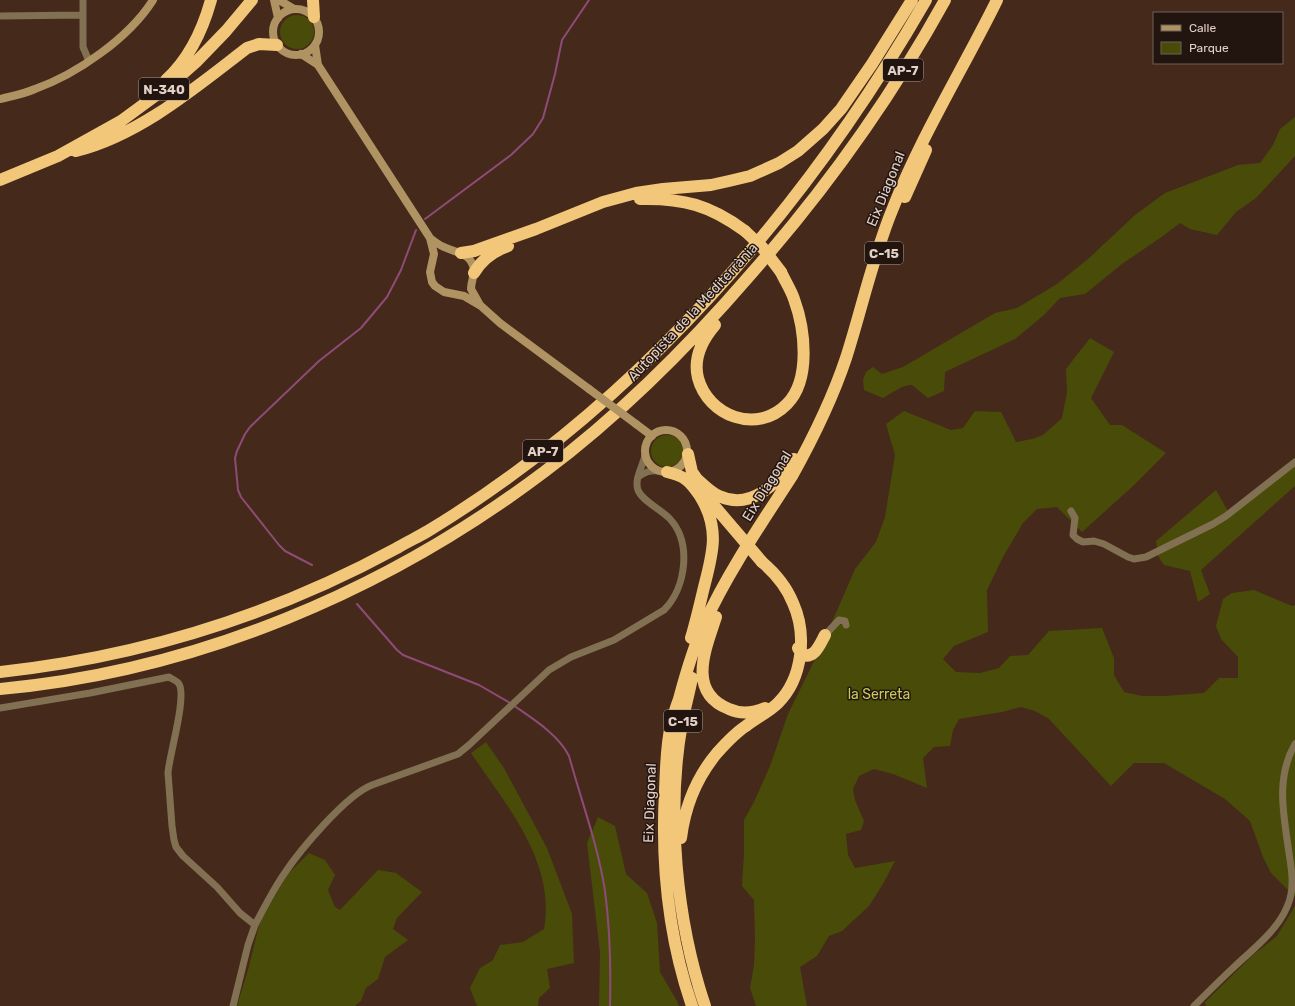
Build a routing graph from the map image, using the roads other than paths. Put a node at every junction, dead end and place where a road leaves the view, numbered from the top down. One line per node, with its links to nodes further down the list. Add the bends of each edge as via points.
1 (83, 0): 14 (street)
2 (152, 0): 21 (street, via 133,25)
3 (211, 0): 25 (highway, via 193,46 168,77 136,106 77,141)
4 (252, 0): 25 (highway, N-340, via 206,52 170,85 121,121)
5 (274, 0): 17 (street)
6 (279, 0): 13 (street)
7 (313, 0): 16 (highway)
8 (912, 0): 28 (highway, via 841,109 823,130 783,161 750,176 729,182 650,191 603,202 474,251)
9 (926, 0): 48 (highway, Autopista de la Mediterrània / AP-7, via 847,125 798,192 749,251 688,319 623,384 512,475 426,532 341,576 263,609 191,634 124,651)
10 (945, 0): 24 (highway, Autopista de la Mediterrània / AP-7, via 909,62)
11 (998, 0): 33 (highway, Eix Diagonal / C-15, via 909,167 877,254 846,357)
12 (1005, 0): 43 (highway, Eix Diagonal / C-15, via 927,148 900,209 835,403)
13 (294, 9): 16 (street, via 305,10); 17 (street)
14 (83, 15): 15 (street); 21 (street, via 83,46)
15 (0, 16)
16 (314, 17): 19 (street, via 319,34)
17 (278, 18): 18 (street, via 274,30 274,38)
18 (278, 45): 20 (street, via 289,53); 25 (highway, via 258,44 247,48 163,111 114,138 87,149)
19 (315, 45): 20 (street); 22 (street)
20 (301, 54): 22 (street)
21 (89, 61): 23 (street, via 35,89)
22 (318, 65): 27 (street)
23 (0, 99)
24 (858, 138): 30 (highway, bridge, via 816,204 766,268 710,330 701,346 697,374 703,392 714,406 730,416 748,419 771,415 787,404 798,387 803,365 800,321 794,299 781,272 762,246 725,217 692,203 670,199 638,199 610,204 502,248 479,265); 50 (highway, Autopista de la Mediterrània / AP-7, via 784,236 714,317 660,371 569,452 470,524 418,556 363,584 249,633 191,652 132,667)
25 (58, 156): 26 (highway, N-340)
26 (0, 180)
27 (430, 238): 28 (street, via 443,247); 29 (street, via 433,248)
28 (457, 252): 29 (street, via 439,254); 30 (street, via 467,256 471,262)
29 (432, 262): 31 (street, via 430,277 435,286 444,292)
30 (473, 278): 31 (street, via 465,289); 32 (street, via 472,292)
31 (455, 294): 32 (street)
32 (481, 306): 34 (street, bridge, via 500,323)
33 (820, 420): 40 (highway, via 782,474 766,491 755,497 740,500 725,498); 52 (highway, Eix Diagonal / C-15, via 792,476 734,567 710,612 692,653)
34 (652, 436): 35 (street, via 664,430 676,432 687,444); 36 (street, via 647,442)
35 (688, 454): 38 (street, via 684,464 678,469); 40 (highway)
36 (645, 455): 38 (street, via 650,464); 39 (street)
37 (1295, 462): 41 (street, via 1213,524 1141,558 1128,557 1099,542 1083,542 1076,539 1073,535 1074,518)
38 (663, 472): 39 (street, via 653,470); 40 (highway)
39 (637, 479): 55 (street, via 640,494 670,519 682,541 679,584 674,598 664,610 614,640 560,662 458,754 358,792 326,824 284,874)
40 (695, 482): 42 (highway, bridge, via 781,583); 52 (highway, via 710,516 714,533 713,545)
41 (1071, 511)
42 (791, 606): 43 (highway, via 794,649 788,679 780,695 772,702 764,708 750,712 737,712 721,705 712,698 704,683 702,661); 45 (highway, via 802,621 806,638 816,641); 46 (highway)
43 (716, 617): 54 (highway, Eix Diagonal / C-15, via 693,677 682,723 675,806 676,851)
44 (846, 625): 45 (street, via 845,621 839,620)
45 (825, 635): 47 (highway)
46 (800, 653): 47 (highway, via 807,656); 49 (highway)
47 (814, 653): 49 (highway)
48 (0, 672)
49 (792, 683): 54 (highway, via 778,702 725,744 696,785 681,835)
50 (0, 689)
51 (0, 708): 55 (street, via 169,677 178,684 181,690 180,700 168,765 174,840 182,856)
52 (671, 725): 57 (highway, Eix Diagonal / C-15, via 663,840 668,907 678,957)
53 (1295, 744): 59 (street, via 1284,771 1282,784 1292,880 1288,906 1265,937)
54 (681, 895): 58 (highway, Eix Diagonal / C-15, via 689,949)
55 (255, 925): 56 (street)
56 (233, 1006)
57 (692, 1006)
58 (705, 1006)
59 (1194, 1006)

